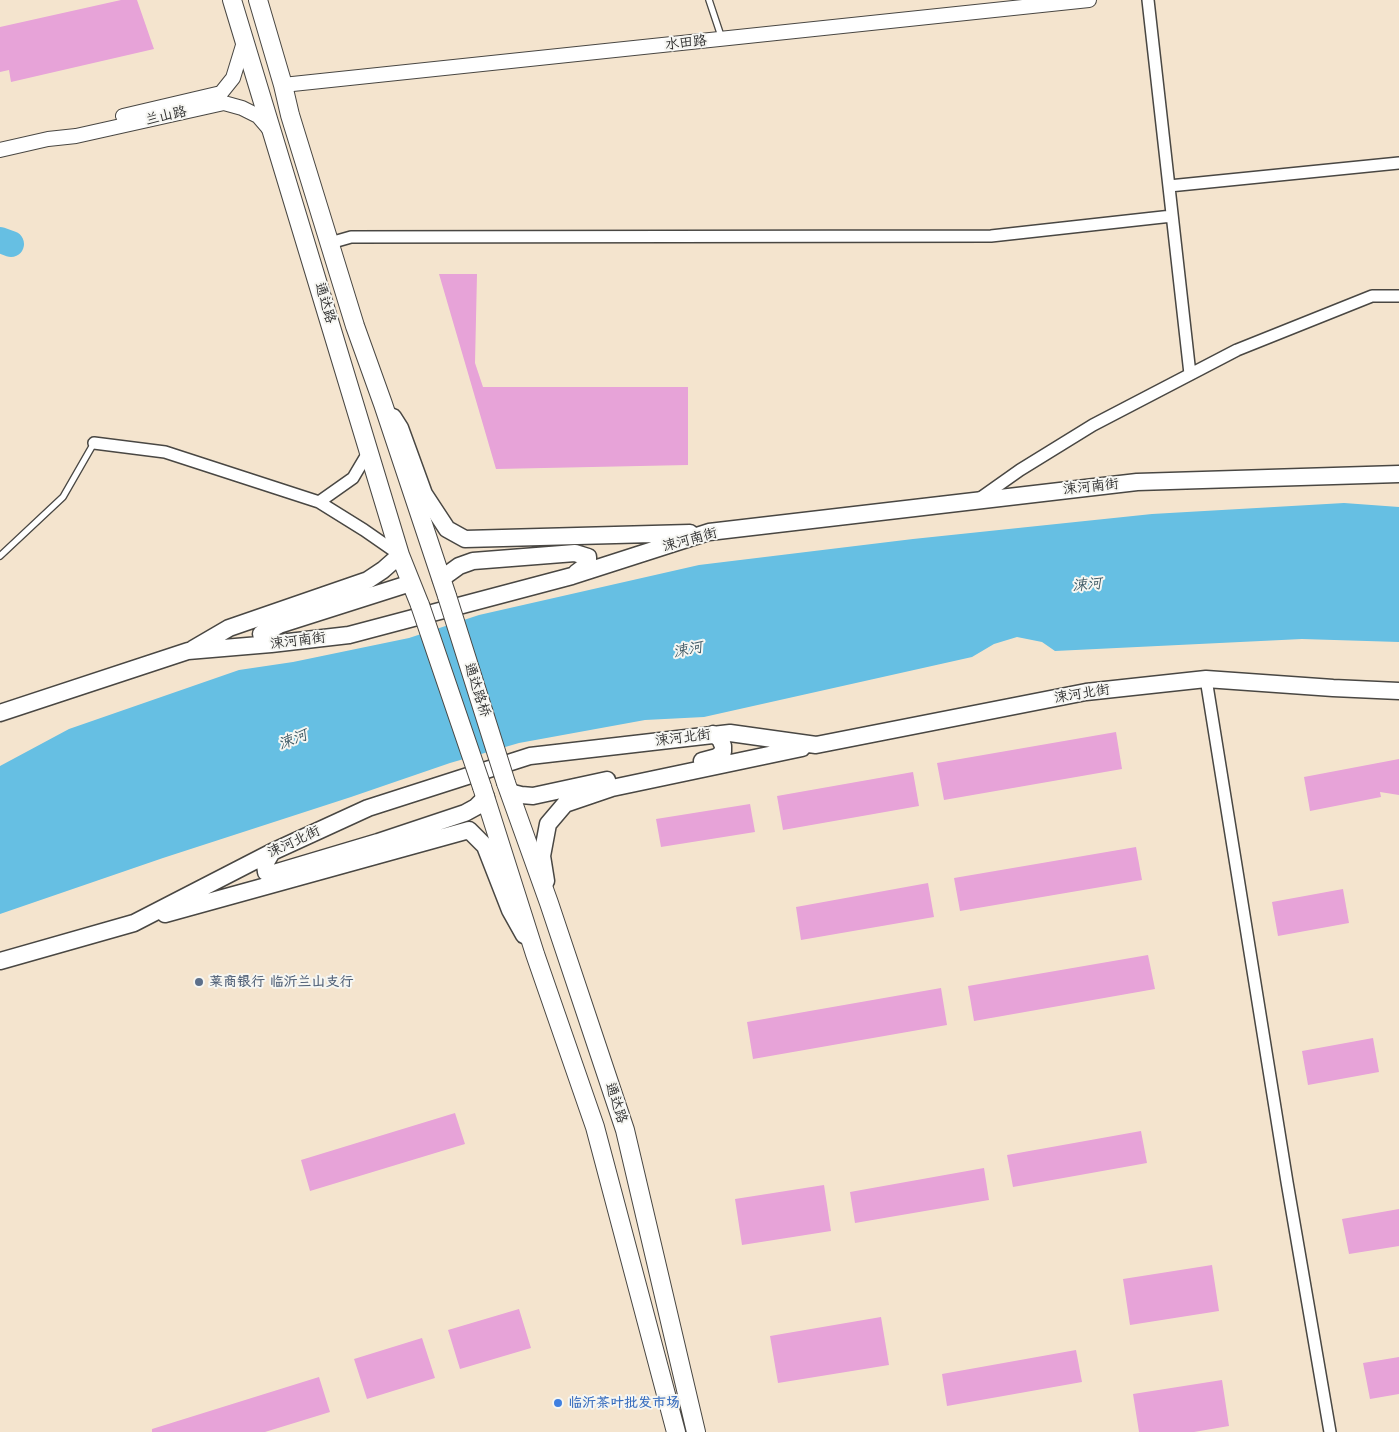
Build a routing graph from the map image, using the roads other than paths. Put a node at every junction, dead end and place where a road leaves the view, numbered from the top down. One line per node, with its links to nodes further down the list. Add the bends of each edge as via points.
1 (232, 0): 8 (main road, 通达路)
2 (258, 0): 9 (main road, 通达路)
3 (709, 0): 7 (lane)
4 (1089, 0): 6 (street, 水田路)
5 (1148, 0): 14 (street)
6 (1049, 2): 7 (street, 水田路)
7 (722, 39): 9 (street, 水田路)
8 (244, 42): 10 (main road, 通达路); 11 (street, 兰山路, via 233,78 221,93 74,128)
9 (283, 85): 16 (main road, 通达路)
10 (274, 135): 11 (street, 兰山路, via 258,116 224,103 76,136); 21 (main road, 通达路)
11 (48, 139): 12 (street, 兰山路)
12 (0, 150)
13 (1399, 163): 14 (street)
14 (1169, 186): 15 (street)
15 (1172, 216): 16 (street, via 991,236 351,237); 18 (street)
16 (330, 243): 19 (main road, 通达路)
17 (1399, 296): 18 (street, via 1372,296 1237,350)
18 (1190, 374): 23 (street, via 1093,425)
19 (383, 404): 25 (main road, via 400,428 424,494 447,530 465,539); 29 (main road, 通达路)
20 (94, 442): 24 (street, via 165,452); 27 (lane, via 62,497)
21 (369, 451): 24 (street, via 353,478); 26 (main road, 通达路)
22 (1399, 474): 23 (main road, 涑河南街, via 1137,482)
23 (977, 500): 25 (main road, 涑河南街)
24 (319, 502): 26 (street)
25 (709, 532): 28 (main road, 涑河南街)
26 (400, 555): 30 (main road, 通达路); 34 (main road, via 368,580 229,628)
27 (0, 556)
28 (572, 576): 29 (main road, via 588,564 588,557 575,553 473,561 459,566); 33 (main road, 涑河南街, via 349,635)
29 (442, 579): 31 (main road, 通达路)
30 (411, 584): 32 (main road, 通达路); 33 (main road, via 278,624 261,634)
31 (447, 596): 40 (main road, 通达路桥, bridge)
32 (420, 605): 41 (main road, 通达路桥, bridge)
33 (270, 644): 34 (main road, 涑河南街)
34 (188, 652): 37 (main road, 涑河南街)
35 (1206, 679): 36 (main road, 涑河北街); 39 (main road, 涑河北街, via 1086,692); 49 (street)
36 (1399, 691)
37 (0, 713)
38 (713, 734): 39 (main road, 涑河北街, via 730,733); 40 (main road, via 723,746 723,752 717,758 533,796 521,795); 42 (main road, 涑河北街, via 530,756 368,808)
39 (816, 745): 43 (main road, via 612,788 565,804 548,824 542,856)
40 (508, 787): 43 (main road, 通达路)
41 (484, 792): 42 (main road, via 476,808 465,813 274,873 266,872 264,864); 45 (main road, 通达路)
42 (272, 852): 44 (main road, 涑河北街)
43 (549, 903): 48 (main road, 通达路, via 625,1130)
44 (134, 923): 45 (main road, via 469,830 485,846 510,910); 46 (main road, 涑河北街)
45 (535, 954): 47 (main road, 通达路, via 595,1127)
46 (0, 961)
47 (676, 1432)
48 (696, 1432)
49 (1330, 1432)

